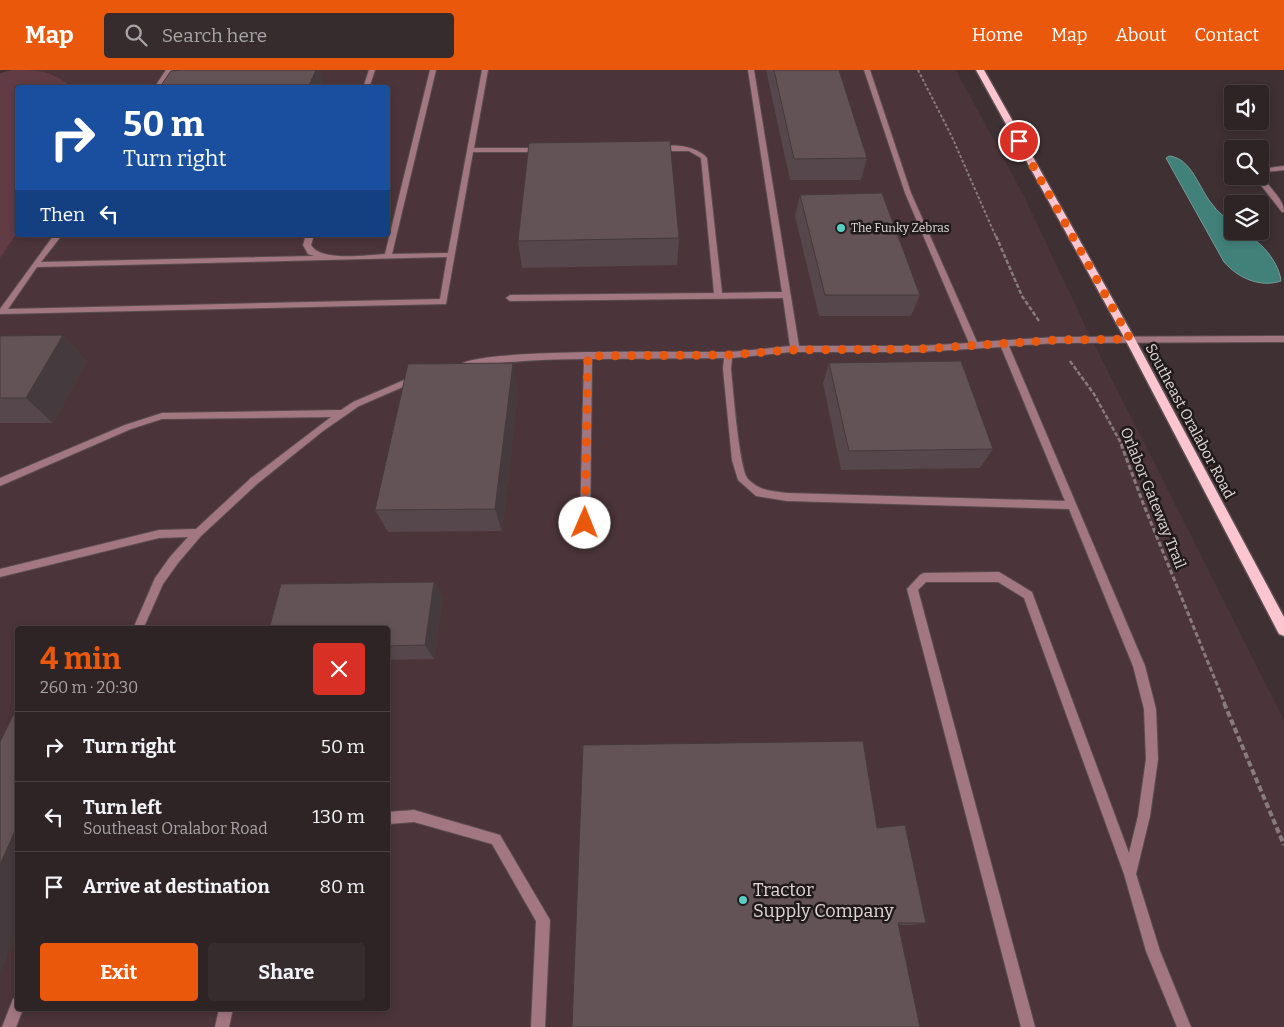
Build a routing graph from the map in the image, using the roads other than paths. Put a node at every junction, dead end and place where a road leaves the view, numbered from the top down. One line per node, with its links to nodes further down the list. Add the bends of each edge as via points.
1 (171, 70): 8 (lane)
2 (372, 70): 9 (lane)
3 (432, 70): 20 (lane)
4 (485, 70): 10 (lane)
5 (751, 70): 23 (lane)
6 (868, 70): 29 (lane, via 908,193)
7 (980, 70): 26 (main road, Southeast Oralabor Road)
8 (158, 85)
9 (367, 85)
10 (470, 150): 11 (lane); 19 (lane)
11 (546, 150)
12 (652, 150): 24 (lane, via 691,150 704,158)
13 (1284, 168): 14 (lane)
14 (1269, 169)
15 (1264, 185): 16 (lane)
16 (1284, 210)
17 (56, 237): 22 (lane)
18 (309, 237): 21 (lane, via 307,245 311,252)
19 (451, 255): 20 (lane); 22 (lane, via 443,302 2,312)
20 (388, 256): 21 (lane)
21 (326, 258): 22 (lane)
22 (35, 265)
23 (787, 295): 24 (lane); 30 (lane)
24 (718, 296): 25 (lane)
25 (510, 298)
26 (1130, 339): 27 (lane); 28 (lane); 42 (main road, Southeast Oralabor Road)
27 (1284, 339)
28 (1004, 343): 29 (lane); 37 (lane)
29 (974, 346): 30 (lane)
30 (795, 350): 31 (lane)
31 (728, 355): 32 (lane); 37 (lane, via 737,460 743,480 759,493 787,497)
32 (588, 356): 33 (lane, via 540,356 488,361); 38 (lane)
33 (452, 369)
34 (424, 376): 35 (lane, via 388,389)
35 (344, 413): 36 (lane, via 162,416 128,427); 39 (lane, via 254,481)
36 (0, 482)
37 (1070, 504): 44 (lane, via 1139,666 1150,708 1152,759 1144,816)
38 (585, 523)
39 (198, 533): 40 (lane, via 160,534); 41 (lane, via 159,581)
40 (0, 573)
41 (139, 626)
42 (1284, 630)
43 (390, 818): 49 (lane, via 414,816 496,839 543,920)
44 (1130, 874): 50 (lane, via 1028,595 1000,577 924,578 912,589); 51 (lane, via 1152,951)
45 (15, 1011): 47 (lane)
46 (226, 1011): 48 (lane)
47 (9, 1027)
48 (222, 1027)
49 (538, 1027)
50 (1028, 1027)
51 (1184, 1027)

